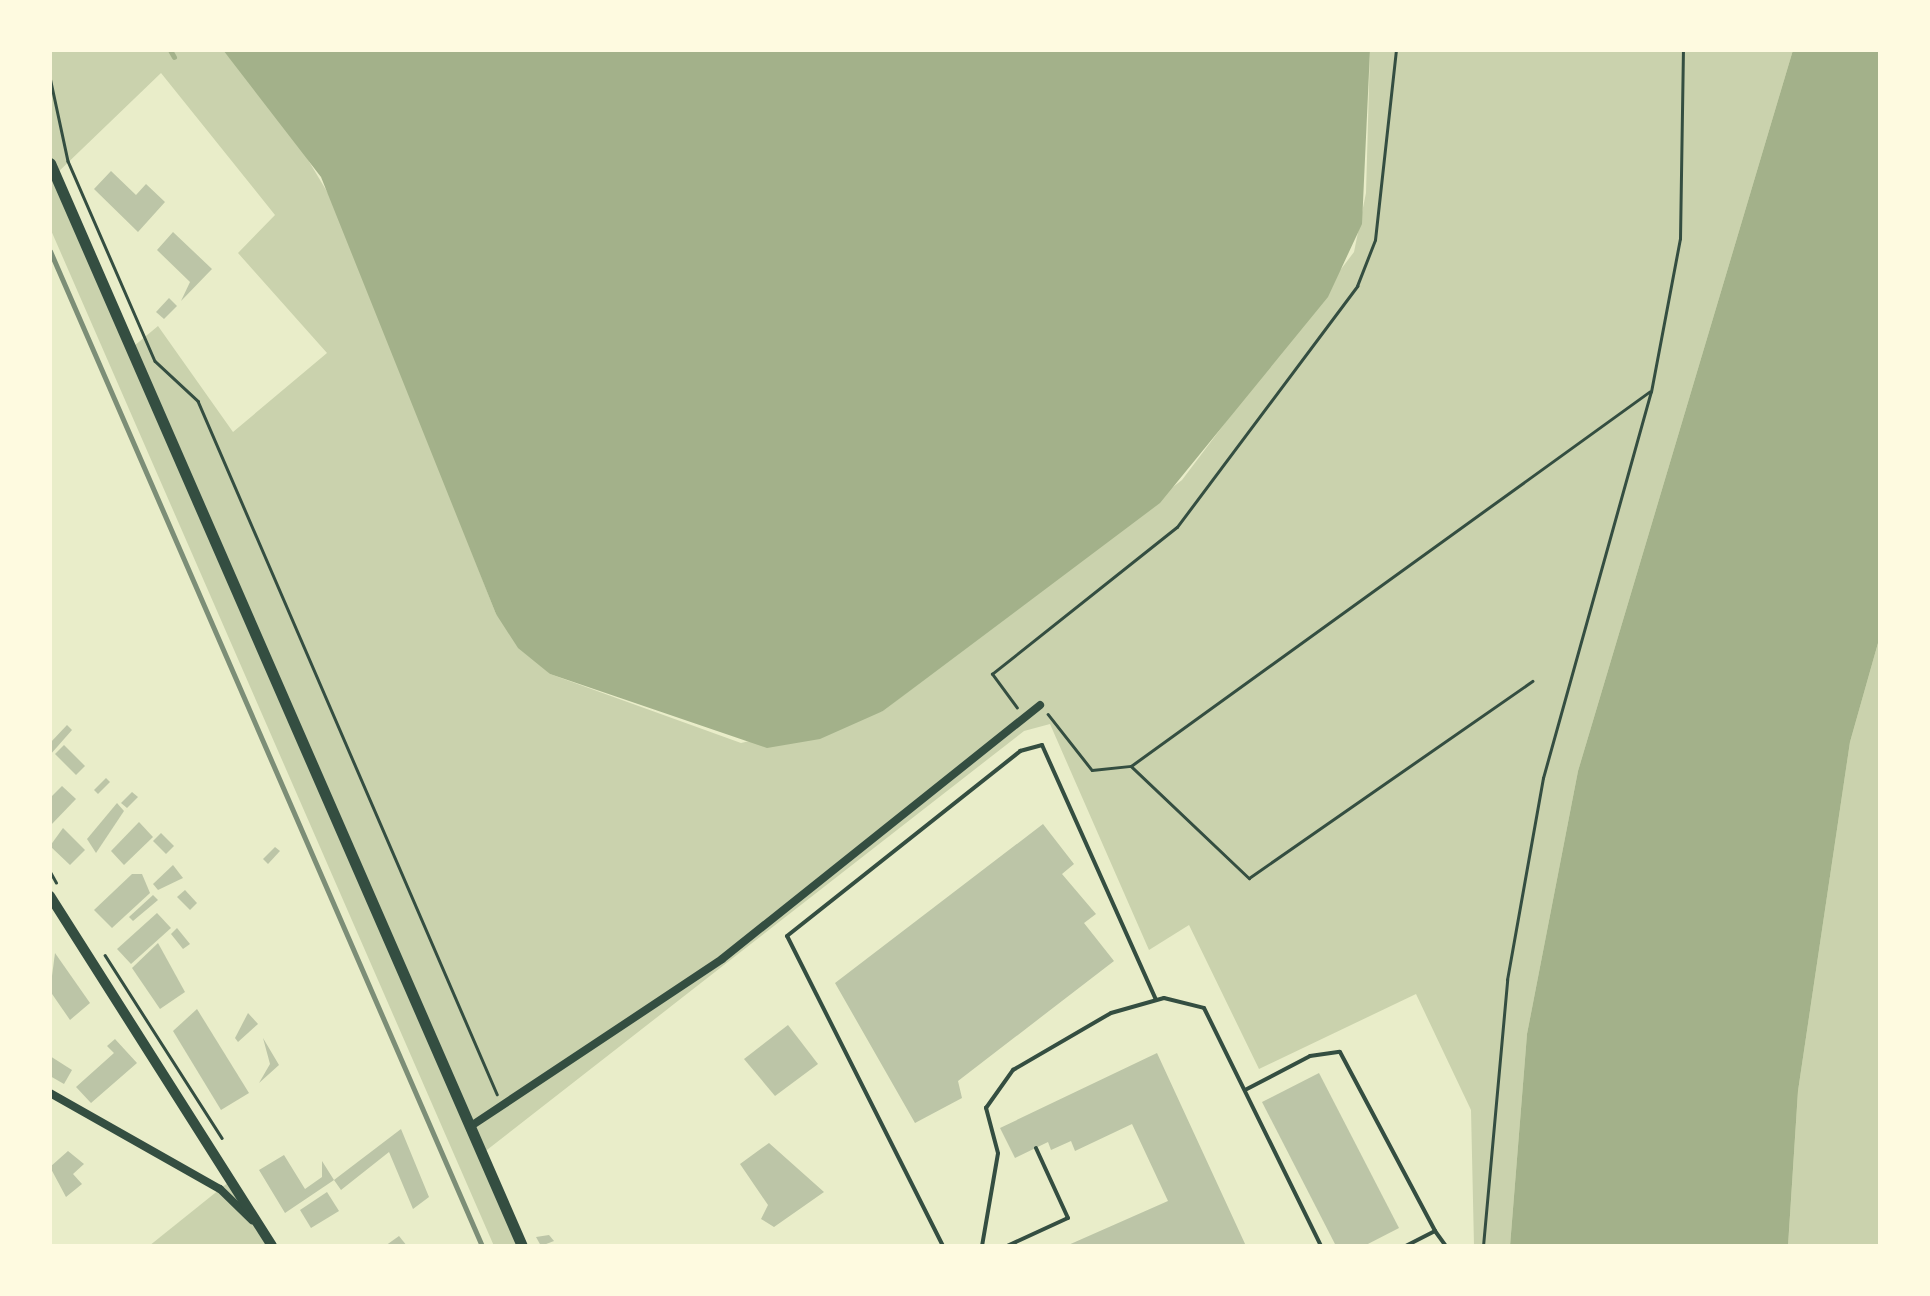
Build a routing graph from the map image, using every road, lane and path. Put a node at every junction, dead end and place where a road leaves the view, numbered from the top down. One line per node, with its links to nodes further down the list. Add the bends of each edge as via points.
1 (1396, 50): 8 (path, via 1375,240 1357,286 1234,440 1187,517 992,674)
2 (1683, 50): 5 (path, via 1680,238)
3 (50, 76): 14 (path, via 68,161 155,361 198,401)
4 (50, 163): 15 (main road)
5 (1650, 392): 9 (path); 27 (path, via 1544,778 1507,980)
6 (1532, 681): 9 (path, via 1249,878)
7 (1040, 705): 8 (street); 9 (path, via 1092,770)
8 (1025, 718): 14 (street, via 722,959)
9 (1131, 766)
10 (50, 896): 17 (street)
11 (1156, 1000): 12 (lane, via 1204,1008); 21 (lane, via 1042,745 1020,752 787,936); 22 (lane, via 1111,1013 1013,1070 995,1095 986,1108 998,1153)
12 (1244, 1090): 18 (lane, via 1310,1056 1340,1052); 24 (lane)
13 (50, 1092): 17 (street, via 220,1189)
14 (504, 1110): 15 (street)
15 (471, 1126): 20 (main road)
16 (1036, 1148): 23 (lane, via 1068,1218)
17 (260, 1227): 19 (street)
18 (1435, 1231): 25 (lane); 26 (lane)
19 (272, 1246)
20 (522, 1246)
21 (943, 1246)
22 (982, 1246)
23 (1007, 1246)
24 (1321, 1246)
25 (1406, 1246)
26 (1446, 1246)
27 (1483, 1246)

